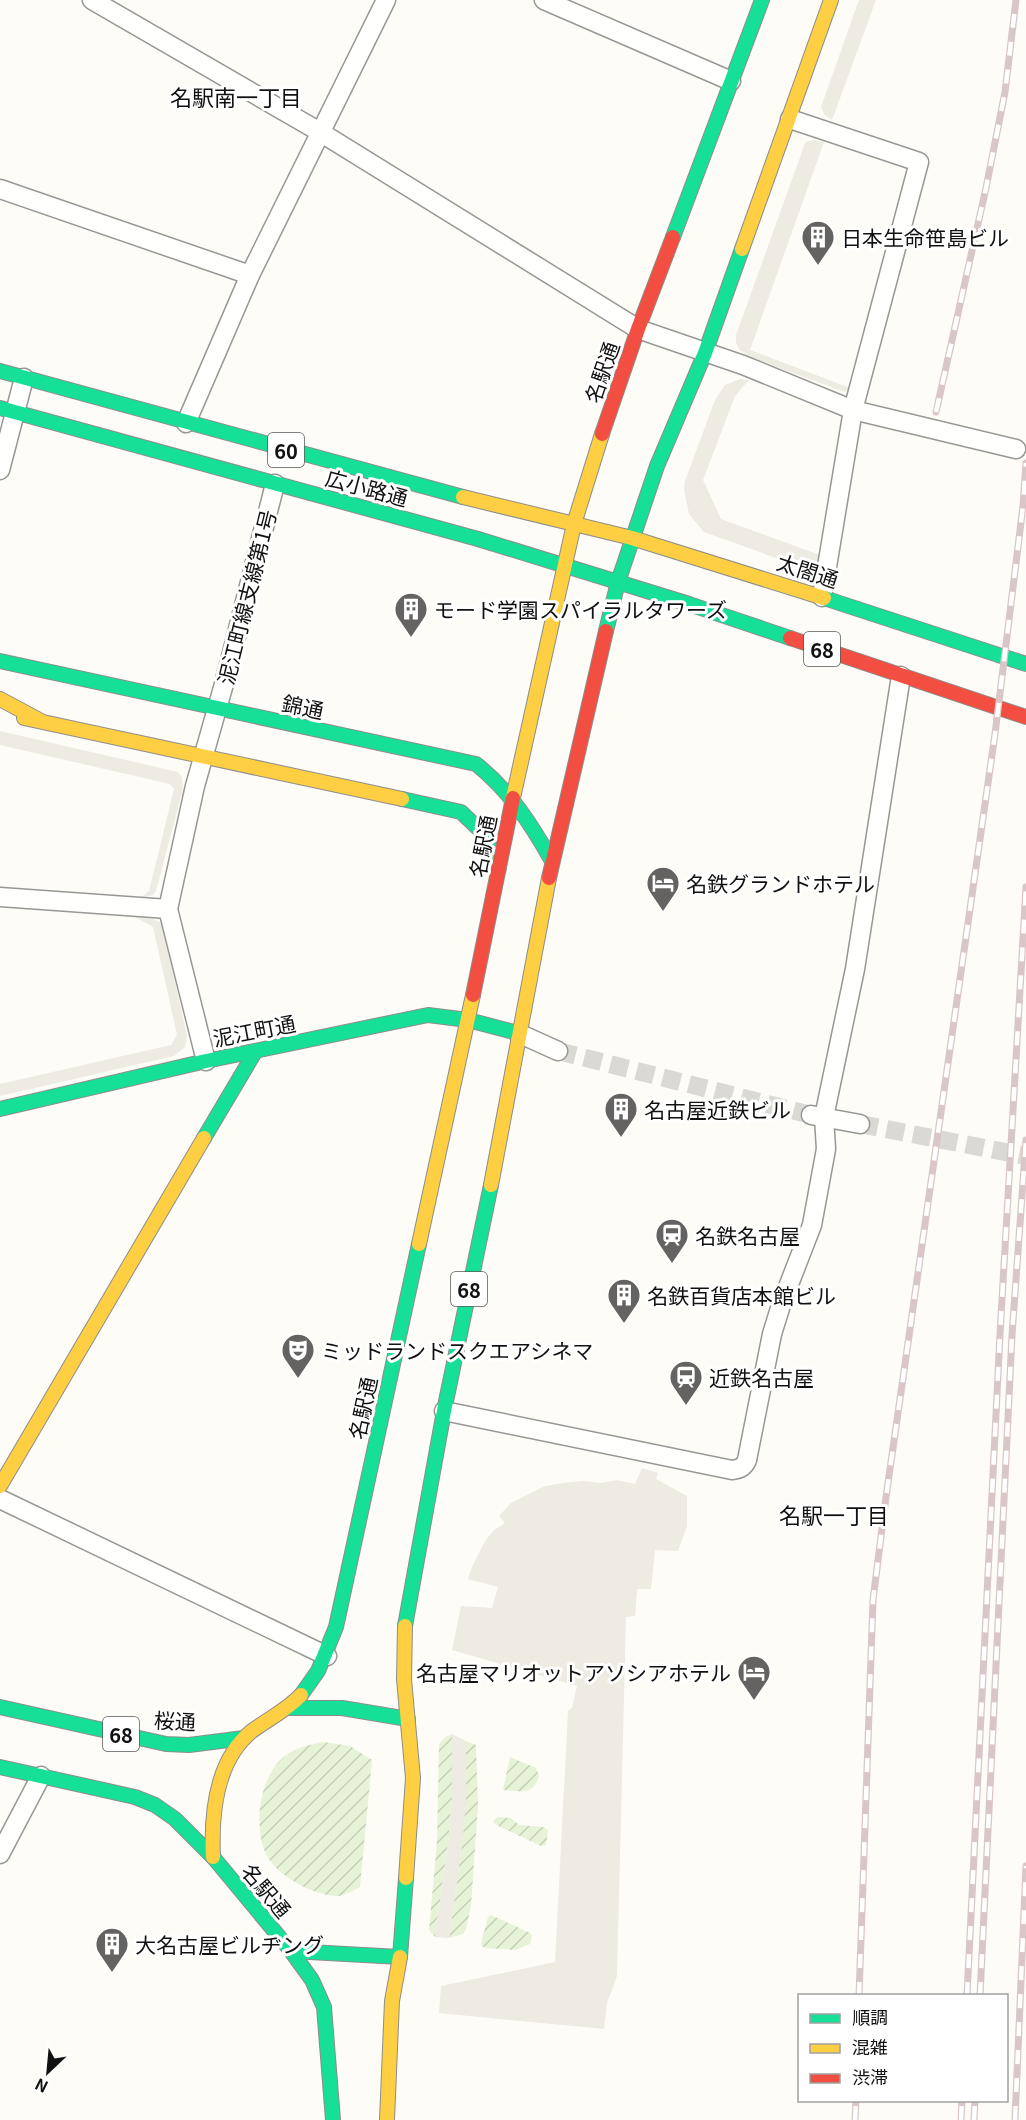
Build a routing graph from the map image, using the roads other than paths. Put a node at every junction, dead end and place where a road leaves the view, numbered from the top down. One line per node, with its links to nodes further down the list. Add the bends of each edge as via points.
1 (92, 0): 8 (street)
2 (386, 0): 8 (street)
3 (544, 0): 6 (street)
4 (762, 0): 6 (main road, 名駅通)
5 (831, 0): 7 (main road)
6 (731, 81): 11 (main road, 名駅通)
7 (790, 119): 12 (main road); 16 (street, via 919,162)
8 (320, 132): 10 (street); 11 (street)
9 (0, 189): 10 (street)
10 (250, 275): 17 (street)
11 (638, 329): 12 (street); 21 (main road, 名駅通)
12 (705, 352): 16 (street); 22 (main road, via 657,466)
13 (0, 371): 14 (main road, 広小路通 / 60)
14 (24, 378): 15 (street); 17 (main road, 広小路通 / 60)
15 (8, 410): 19 (street); 20 (main road, 広小路通 / 60)
16 (853, 410): 18 (street); 25 (street)
17 (186, 423): 21 (main road, 広小路通 / 60)
18 (1016, 449)
19 (0, 470)
20 (275, 484): 23 (main road, 広小路通 / 60); 30 (street, 泥江町線支線第1号)
21 (574, 524): 22 (main road, 太閤通 / 68); 23 (main road, 名駅通 / 68)
22 (632, 538): 24 (main road); 25 (main road, 太閤通 / 68)
23 (564, 566): 24 (main road, 広小路通 / 60); 35 (main road, 名駅通 / 68)
24 (618, 582): 28 (main road, 68); 36 (main road, 68)
25 (822, 597): 27 (main road, 太閤通 / 68)
26 (0, 661): 30 (main road, 錦通)
27 (1026, 664)
28 (901, 676): 32 (main road, 68); 46 (street, via 855,969)
29 (0, 699): 33 (main road)
30 (217, 709): 34 (street, 泥江町線支線第1号); 35 (main road, 錦通, via 476,764)
31 (0, 713): 33 (main road)
32 (1026, 717)
33 (41, 722): 34 (main road)
34 (204, 756): 37 (main road, via 461,812 484,835); 39 (street, 泥江町線支線第1号)
35 (513, 797): 36 (main road, 錦通); 37 (main road, 名駅通 / 68)
36 (552, 861): 41 (main road, 68)
37 (500, 868): 40 (main road, 名駅通 / 68)
38 (0, 897): 39 (street)
39 (168, 909): 44 (street)
40 (468, 1020): 41 (main road, 泥江町通); 43 (main road, 泥江町通, via 428,1015); 51 (main road, 名駅通 / 68)
41 (518, 1033): 42 (street); 48 (main road, 68)
42 (558, 1051)
43 (255, 1052): 44 (main road, 泥江町通); 49 (main road)
44 (206, 1061): 45 (main road, 泥江町通)
45 (0, 1109)
46 (818, 1116): 47 (street); 48 (street, via 826,1149 812,1225 772,1334 744,1466 732,1470 688,1463)
47 (860, 1124)
48 (444, 1411): 54 (main road, 68, via 402,1643)
49 (0, 1486)
50 (0, 1499): 51 (street)
51 (327, 1656): 53 (main road, 名駅通 / 68)
52 (0, 1707): 55 (main road, 桜通 / 68, via 166,1744)
53 (288, 1707): 54 (main road, via 342,1708); 55 (main road, 名駅通 / 68)
54 (408, 1719): 61 (main road, 68, via 413,1778)
55 (244, 1738): 59 (main road, 名駅通 / 68, via 214,1797)
56 (0, 1767): 57 (main road)
57 (41, 1776): 58 (street); 59 (main road, via 155,1805)
58 (0, 1854)
59 (213, 1857): 60 (main road, 名駅通)
60 (291, 1951): 61 (main road); 62 (main road, 名駅通, via 312,1980 324,2007)
61 (400, 1957): 63 (main road, via 392,2001)
62 (333, 2120)
63 (387, 2120)

